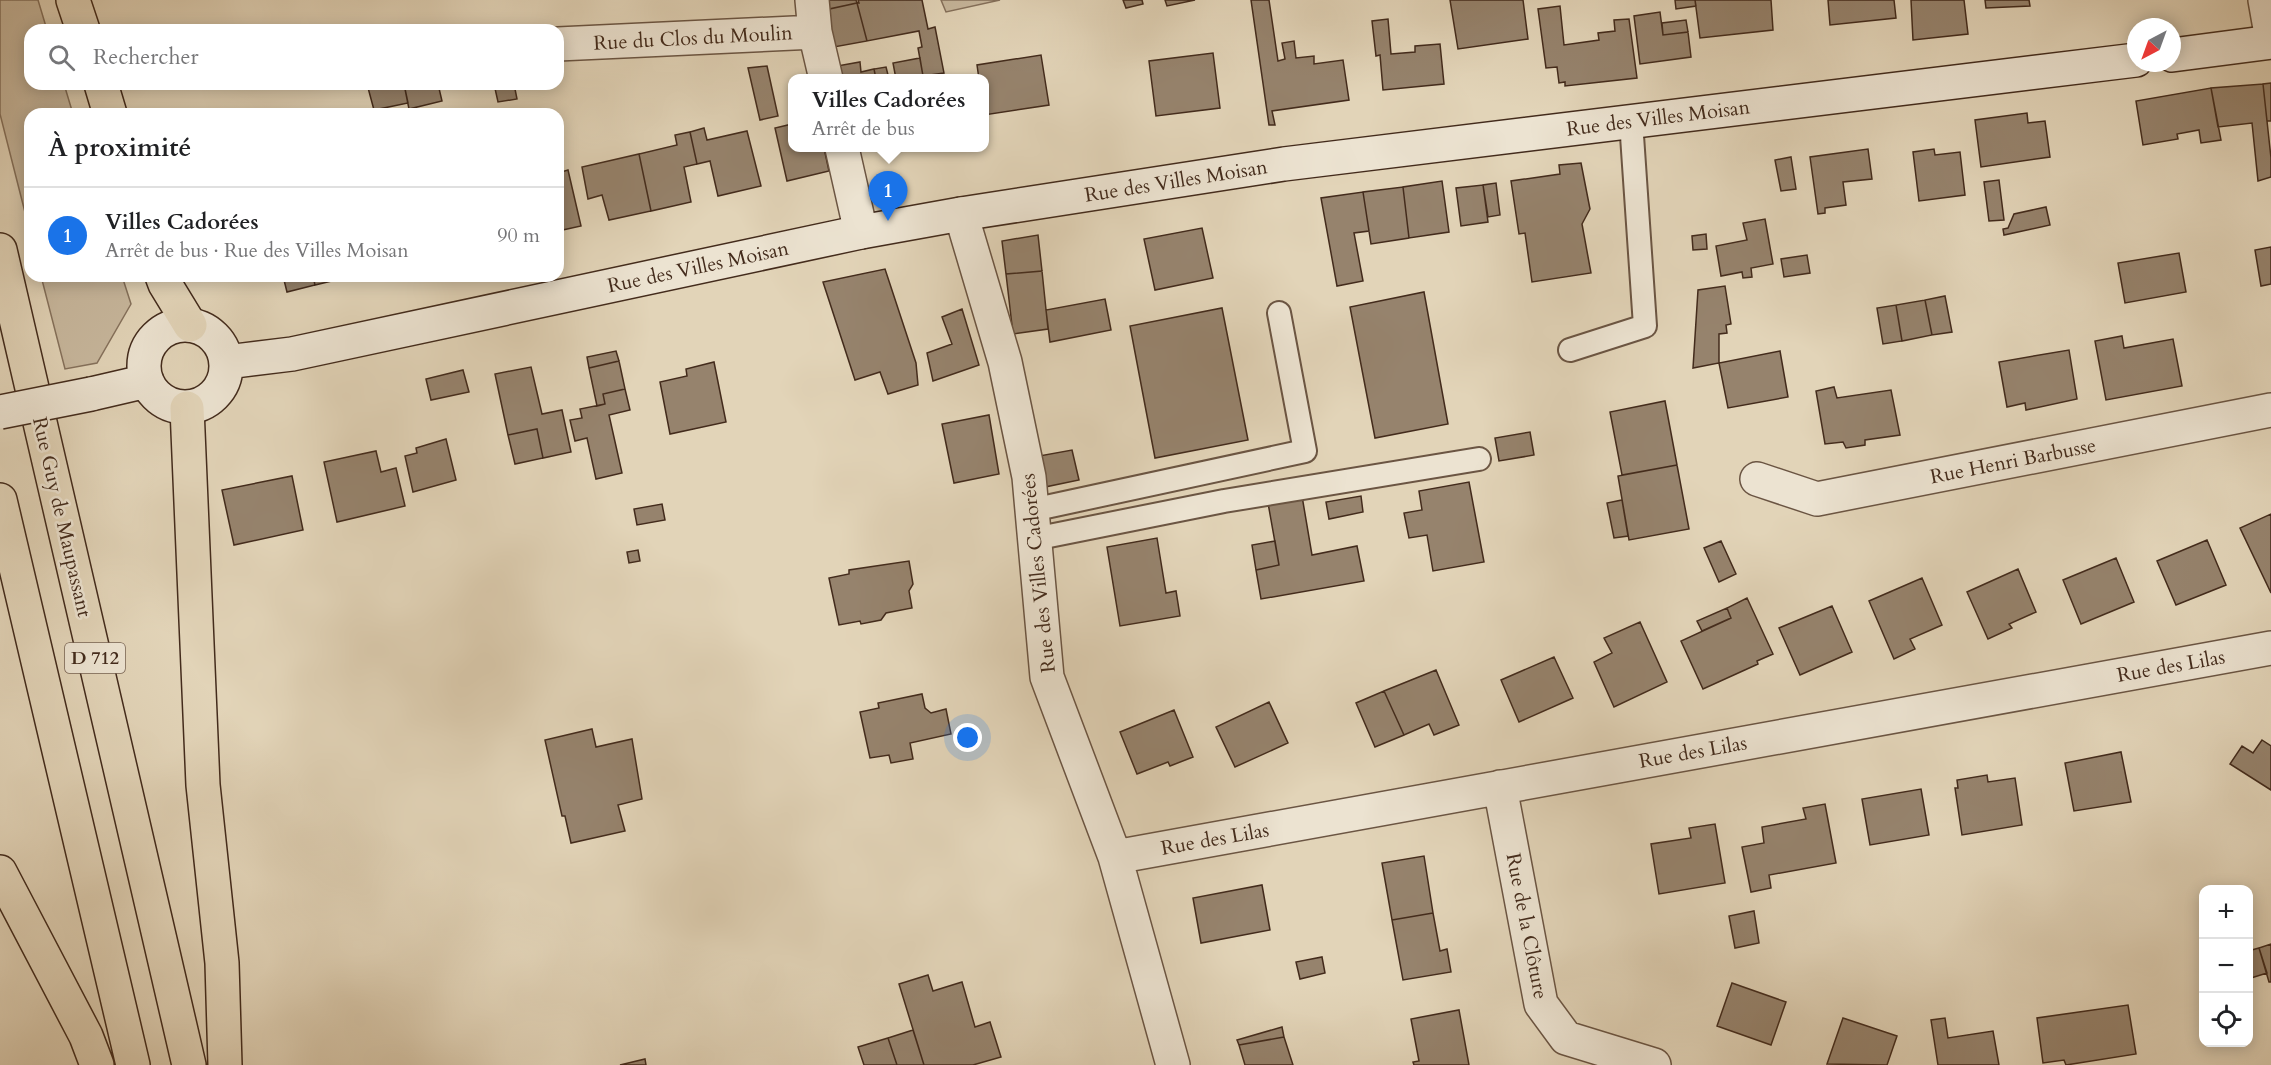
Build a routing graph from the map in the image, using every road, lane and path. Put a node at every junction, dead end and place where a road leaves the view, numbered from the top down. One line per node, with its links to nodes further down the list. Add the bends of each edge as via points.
1 (73, 0): 4 (main road)
2 (812, 0): 5 (street)
3 (2265, 0): 6 (street)
4 (81, 24)
5 (815, 32): 8 (street, Rue du Clos du Moulin); 11 (street, Rue du Clos du Moulin)
6 (2271, 34)
7 (2271, 42): 9 (street)
8 (564, 44)
9 (2181, 54)
10 (2127, 61): 14 (street, Rue des Villes Moisan)
11 (825, 74)
12 (103, 90): 13 (main road)
13 (109, 108)
14 (1632, 122): 16 (street, Rue des Villes Moisan, via 1284,164); 22 (lane, via 1645,326)
15 (843, 152): 17 (street)
16 (961, 214): 17 (street, Rue des Villes Moisan); 31 (street, Rue des Villes Cadorées, via 1005,362 1029,477)
17 (861, 232): 23 (street, Rue des Villes Moisan, via 292,354)
18 (0, 250): 38 (main road, Rue Guy de Maupassant / D 712)
19 (164, 282): 21 (main road)
20 (1279, 313): 31 (lane, via 1305,452)
21 (190, 325): 23 (street, via 215,337); 24 (street, via 163,331 152,341 144,367)
22 (1570, 350)
23 (227, 362): 25 (street, via 226,375 217,393)
24 (147, 381): 25 (street, via 163,401); 27 (street, bridge)
25 (188, 408): 39 (main road, via 203,785 222,963)
26 (2271, 410): 29 (street, Rue Henri Barbusse, via 1817,499)
27 (0, 412)
28 (1479, 459): 31 (lane, via 1224,501)
29 (1757, 479)
30 (0, 501): 37 (main road, D 712)
31 (1033, 524): 34 (street, Rue des Villes Cadorées, via 1047,677)
32 (2271, 648): 33 (street, Rue des Lilas)
33 (1500, 787): 34 (street, Rue des Lilas); 41 (street, Rue de la Clôture, via 1541,1004 1566,1038)
34 (1115, 857): 40 (street, Rue des Villes Cadorées)
35 (0, 872): 36 (main road, via 86,1036)
36 (97, 1065)
37 (133, 1065)
38 (189, 1065)
39 (225, 1065)
40 (1173, 1065)
41 (1654, 1065)

